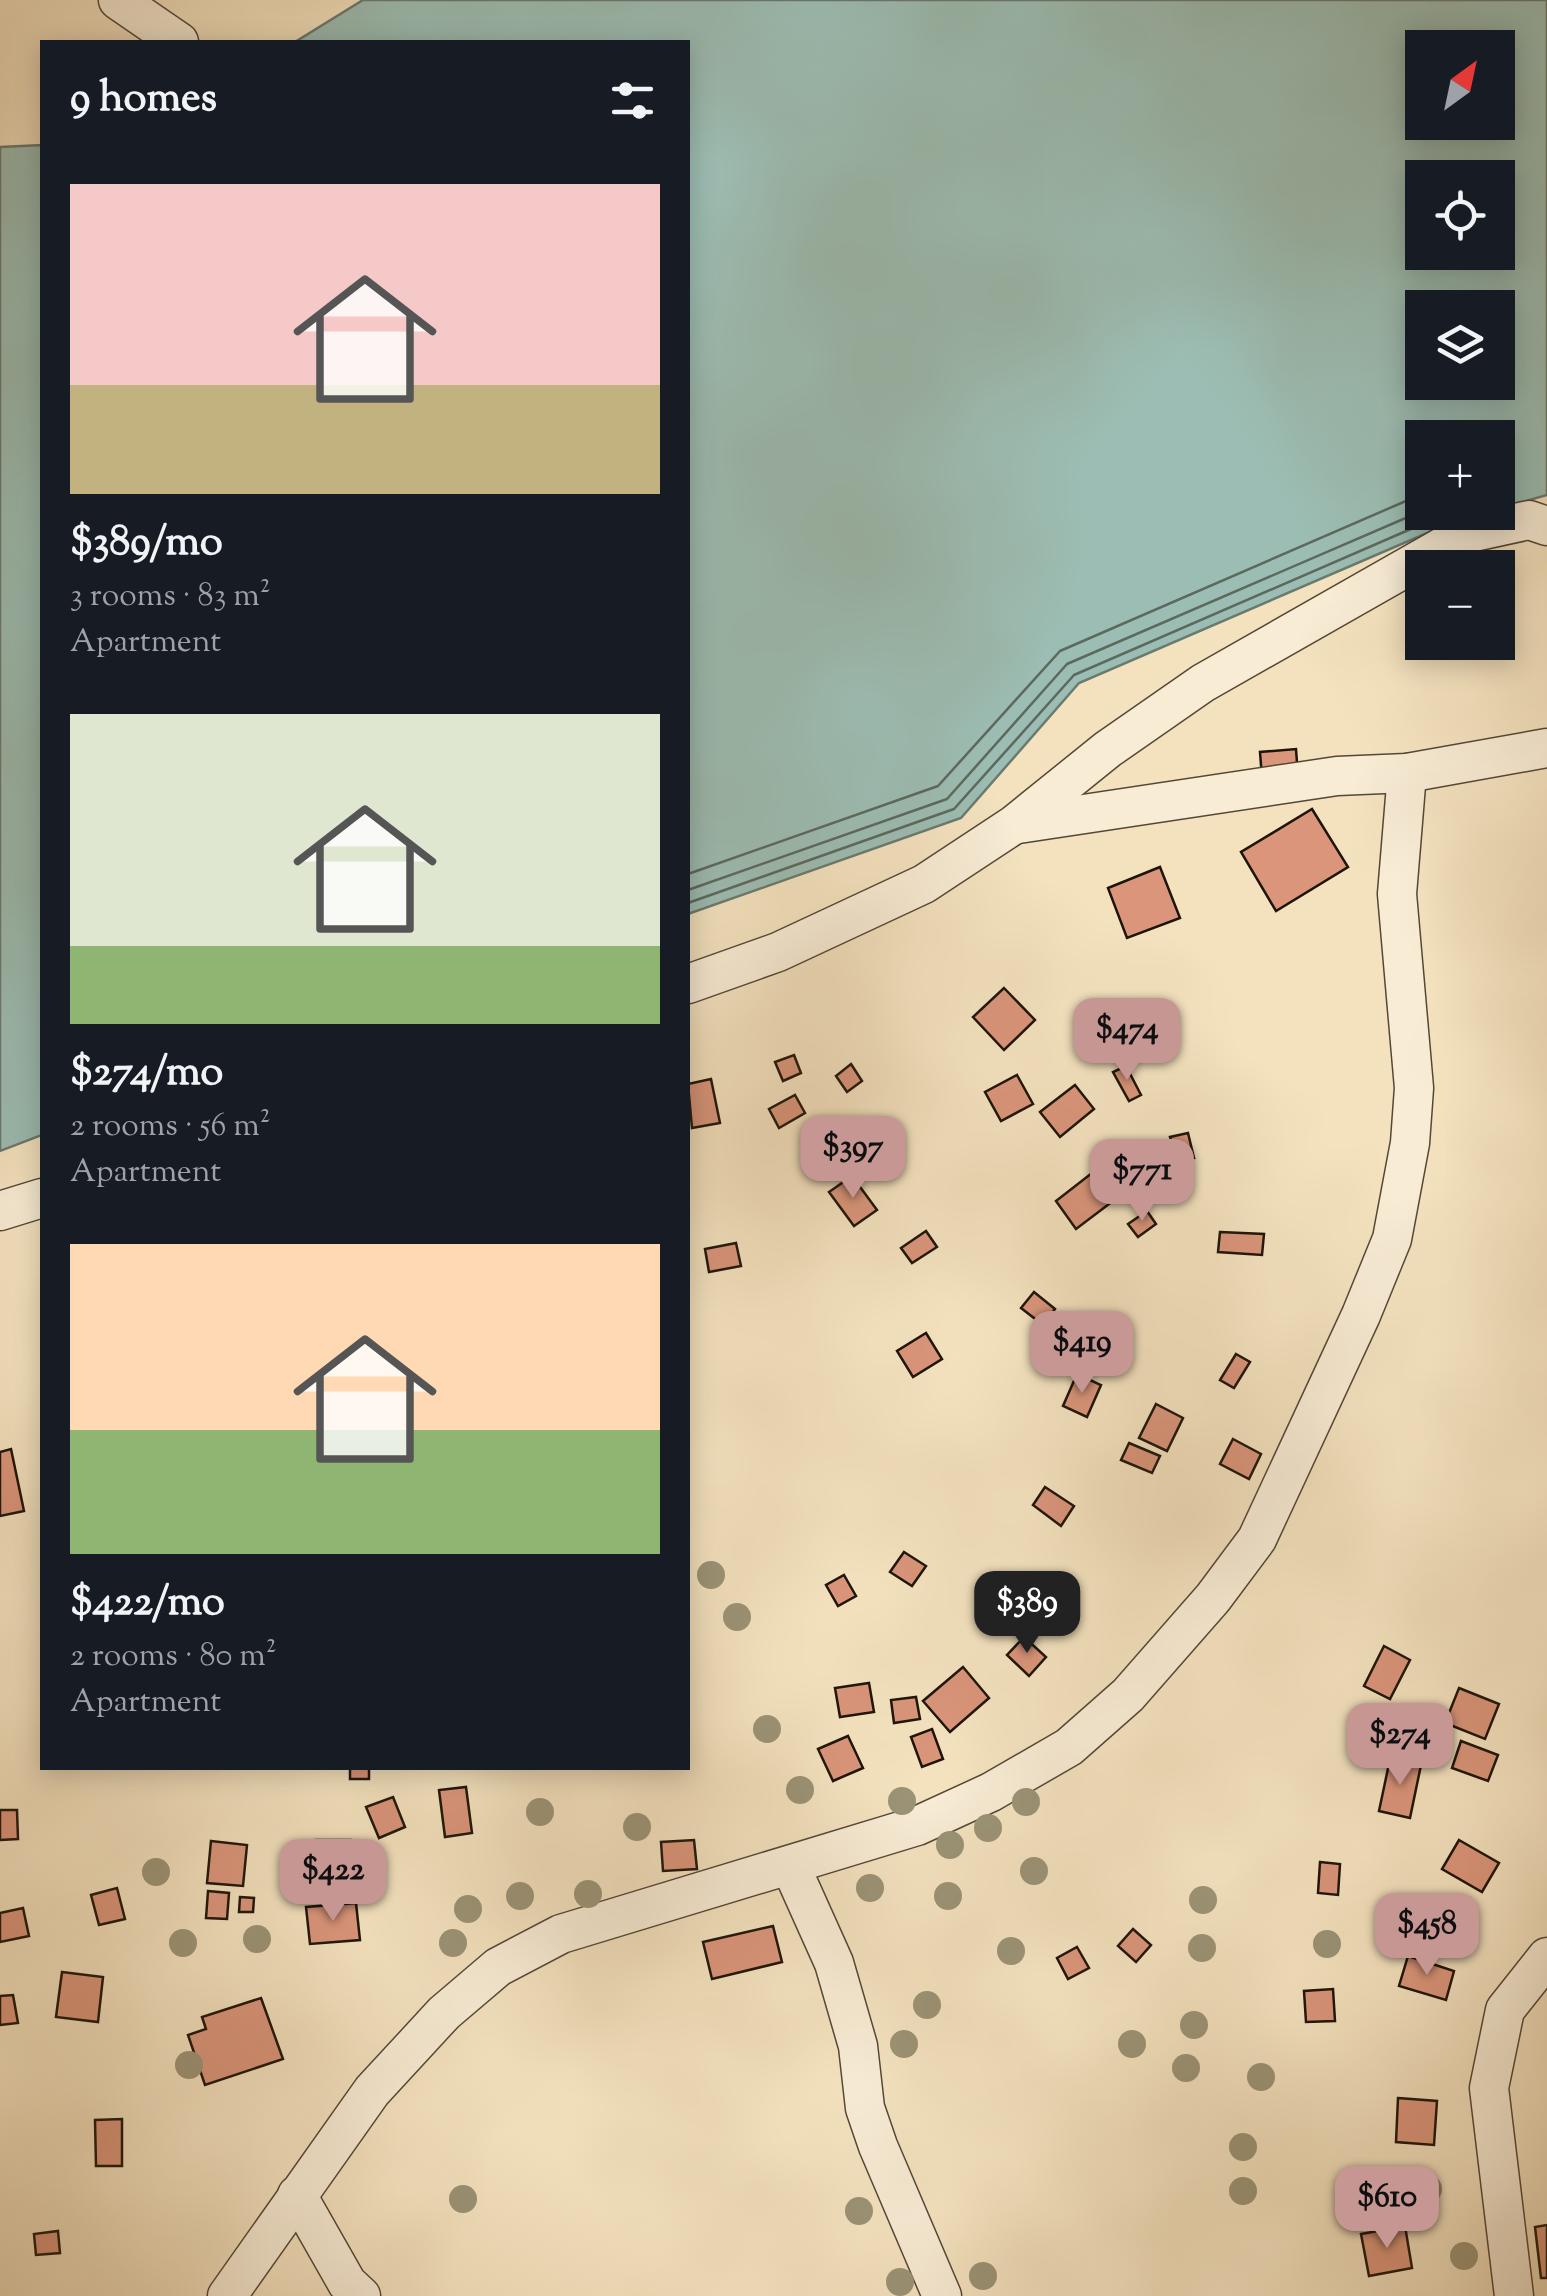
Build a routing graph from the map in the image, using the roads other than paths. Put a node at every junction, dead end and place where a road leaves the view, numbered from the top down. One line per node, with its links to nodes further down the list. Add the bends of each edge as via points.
1 (118, 0): 2 (street)
2 (175, 40)
3 (1547, 526): 6 (street, via 1529,520 1465,534 1203,683)
4 (1547, 748): 5 (street)
5 (1406, 773): 6 (street, via 1337,776); 10 (street, via 1397,894 1414,1088 1392,1239 1256,1539 1128,1695 1069,1747 917,1826)
6 (1016, 824): 7 (street, via 924,884 778,952)
7 (690, 983)
8 (40, 1199): 9 (street)
9 (0, 1211)
10 (790, 1865): 12 (street, via 561,1934 498,1967 372,2090); 15 (street, via 834,1963 858,2046 865,2108)
11 (1547, 1957): 16 (street, via 1505,2010 1489,2088)
12 (298, 2195): 13 (street); 14 (street)
13 (226, 2296)
14 (361, 2296)
15 (942, 2296)
16 (1514, 2296)

